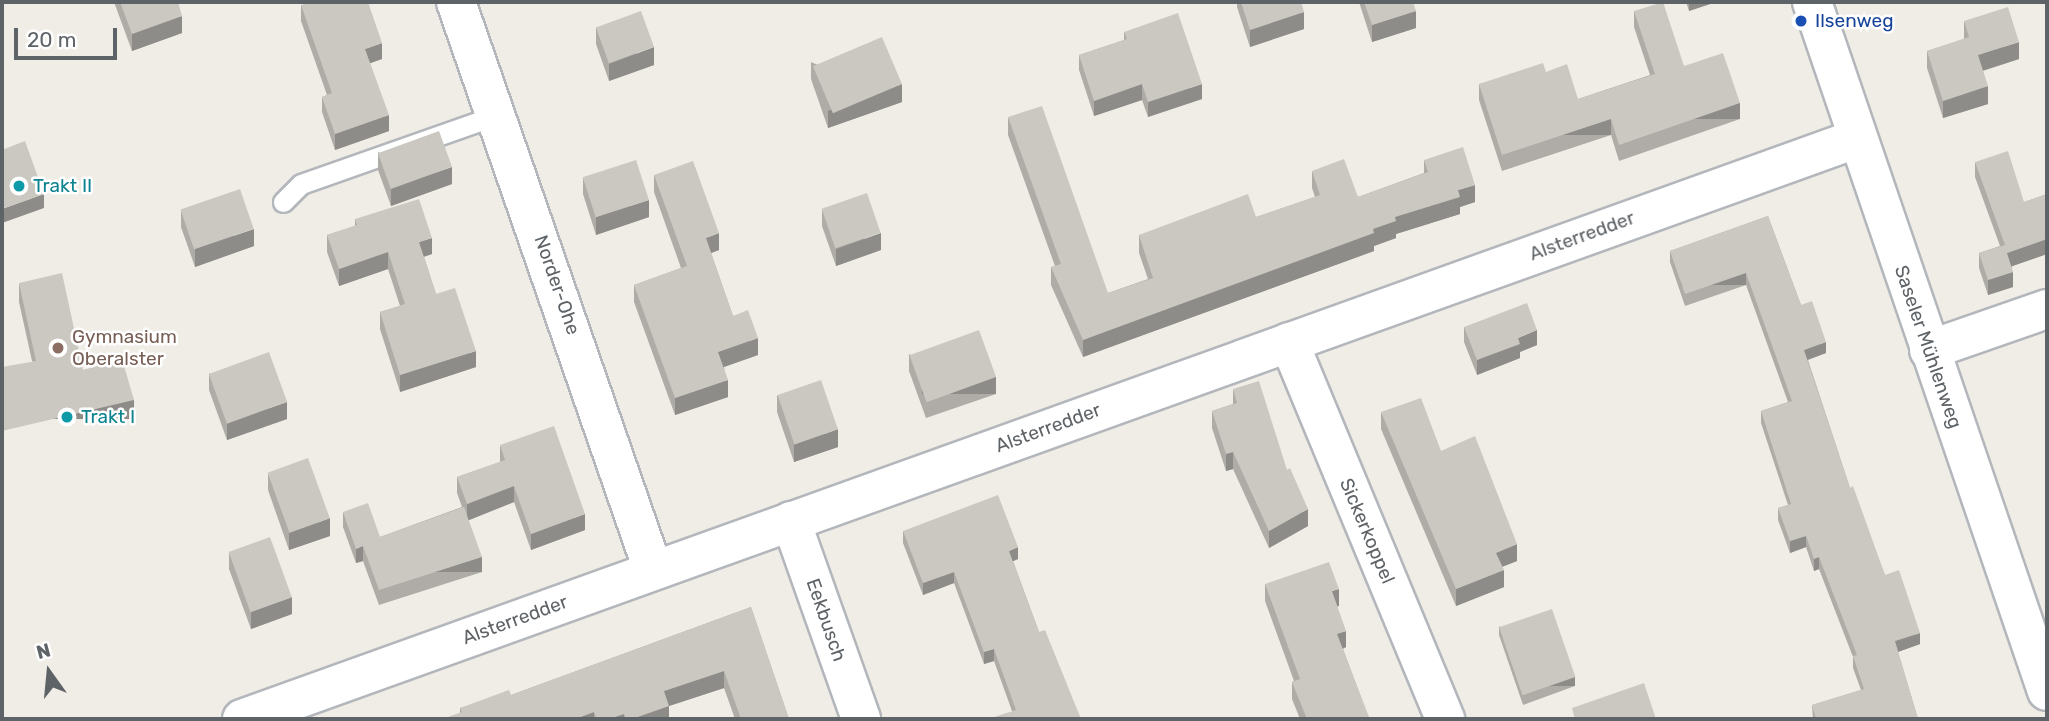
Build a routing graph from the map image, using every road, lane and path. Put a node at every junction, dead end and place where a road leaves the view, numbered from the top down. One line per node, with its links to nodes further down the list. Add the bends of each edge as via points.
1 (456, 2): 3 (street, Norder-Ohe)
2 (1812, 2): 4 (street, Saseler Mühlenweg)
3 (497, 115): 5 (lane, via 301,184); 10 (street, Norder-Ohe)
4 (1856, 139): 7 (street, Alsterredder); 8 (street, Saseler Mühlenweg)
5 (283, 202)
6 (2047, 309): 8 (street)
7 (1289, 342): 9 (street, Alsterredder); 16 (street, Sickerkoppel)
8 (1929, 350): 11 (street, Saseler Mühlenweg)
9 (791, 521): 10 (street, Alsterredder); 15 (street, Eekbusch)
10 (653, 570): 13 (street, Alsterredder)
11 (2036, 623): 12 (street, Saseler Mühlenweg)
12 (2047, 691)
13 (291, 711): 14 (street, Alsterredder)
14 (242, 719)
15 (861, 719)
16 (1445, 719)

